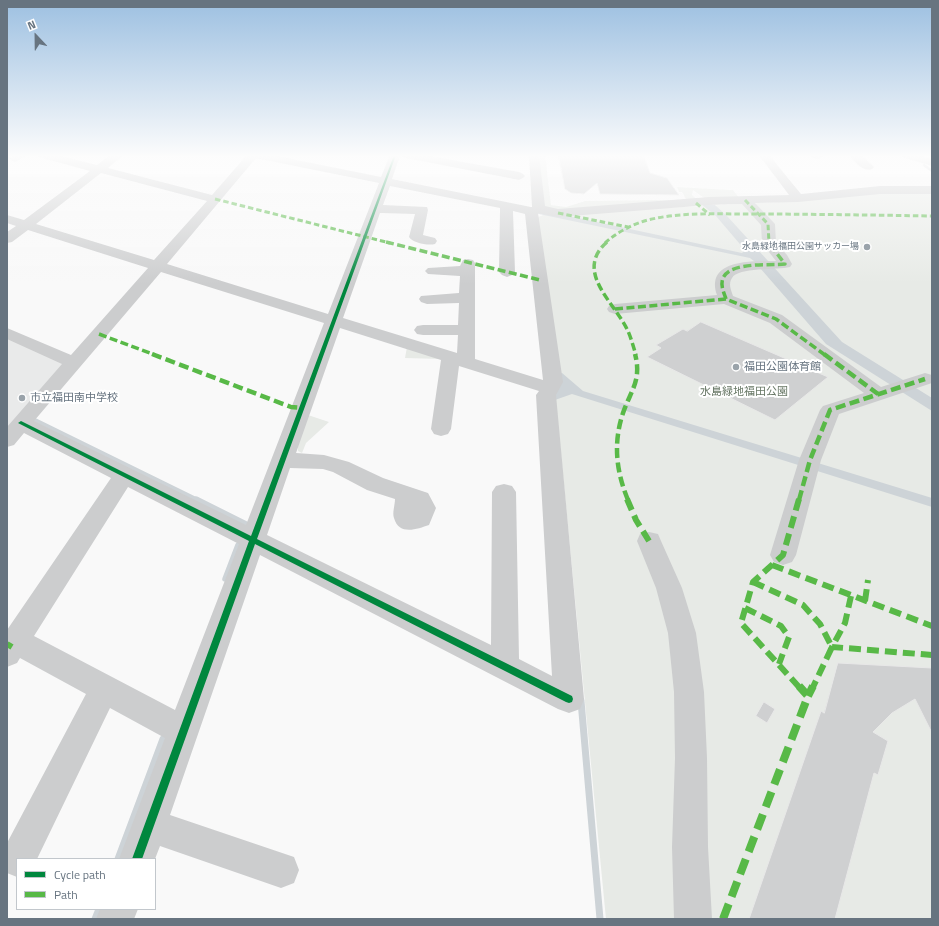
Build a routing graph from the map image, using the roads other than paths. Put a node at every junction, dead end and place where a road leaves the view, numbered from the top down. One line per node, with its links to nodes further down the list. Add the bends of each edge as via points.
1 (61, 198): 13 (street)
2 (212, 198): 7 (street)
3 (378, 198): 11 (street)
4 (469, 198): 10 (street)
5 (533, 198): 9 (street)
6 (795, 198): 8 (street)
7 (215, 199): 16 (street)
8 (747, 202): 9 (street, via 705,202 558,213); 21 (street, via 768,224 769,244 785,264 741,267 727,272 722,283)
9 (533, 204): 10 (street); 29 (street, via 553,382)
10 (506, 206): 18 (street)
11 (375, 209): 15 (street, via 422,210 416,237); 23 (street)
12 (7, 219): 13 (street)
13 (26, 225): 14 (street); 16 (street)
14 (7, 239)
15 (430, 241)
16 (158, 266): 23 (street); 28 (street)
17 (433, 271): 20 (street, via 468,267)
18 (507, 272)
19 (427, 298): 20 (street)
20 (467, 298): 25 (street)
21 (726, 299): 22 (street); 38 (street, via 776,320 903,386 830,410 809,464)
22 (615, 309)
23 (334, 321): 27 (street); 32 (street)
24 (423, 330): 25 (street)
25 (466, 330): 27 (street)
26 (7, 332): 28 (street)
27 (458, 360): 29 (street); 30 (street)
28 (74, 363): 31 (street)
29 (550, 388): 40 (street, via 546,395 569,699)
30 (441, 429)
31 (14, 432): 33 (street)
32 (282, 460): 35 (street, via 324,462); 36 (street)
33 (124, 475): 36 (street); 39 (street)
34 (504, 492): 40 (street)
35 (406, 495)
36 (253, 539): 40 (street); 42 (street)
37 (649, 541): 47 (street, via 669,588 682,633 689,692)
38 (783, 555)
39 (11, 648): 41 (street)
40 (505, 666)
41 (104, 689): 42 (street); 44 (street)
42 (183, 731): 43 (street)
43 (149, 825): 45 (street); 46 (street)
44 (19, 858)
45 (137, 858)
46 (281, 870)
47 (693, 919)

